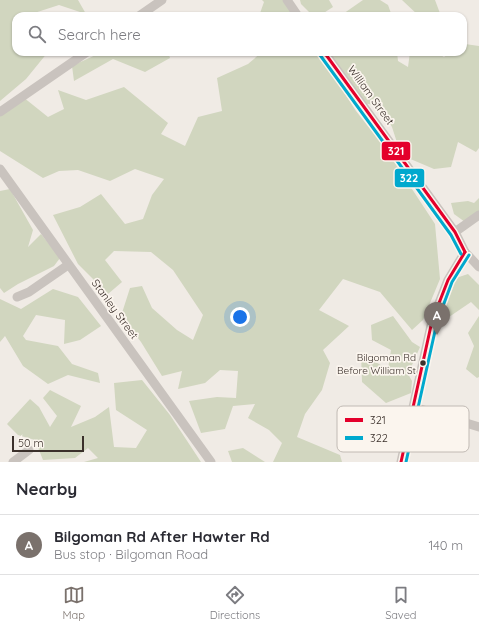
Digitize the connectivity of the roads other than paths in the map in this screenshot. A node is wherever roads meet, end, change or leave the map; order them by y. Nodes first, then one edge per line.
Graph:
1 (162, 0) edge
2 (287, 0) edge
3 (145, 12) edge
4 (295, 12) edge
5 (81, 56) edge
6 (327, 56) edge
7 (0, 112) edge
8 (0, 168) edge
9 (479, 215) edge
10 (455, 232) junction
11 (465, 252) junction
12 (68, 265) junction
13 (479, 267) edge
14 (17, 297) dead end
15 (414, 406) edge
16 (469, 424) edge
17 (479, 427) edge
18 (29, 450) dead end
19 (403, 452) edge
20 (13, 462) edge
21 (210, 462) edge
22 (401, 462) edge

1 - 3 street
2 - 4 street
5 - 7 street
6 - 10 street, William Street
8 - 12 street, Stanley Street
9 - 10 street
10 - 11 street, William Street
11 - 13 street, William Street
11 - 15 street
12 - 14 street
12 - 21 street, Stanley Street
16 - 17 street
18 - 20 street
19 - 22 street

